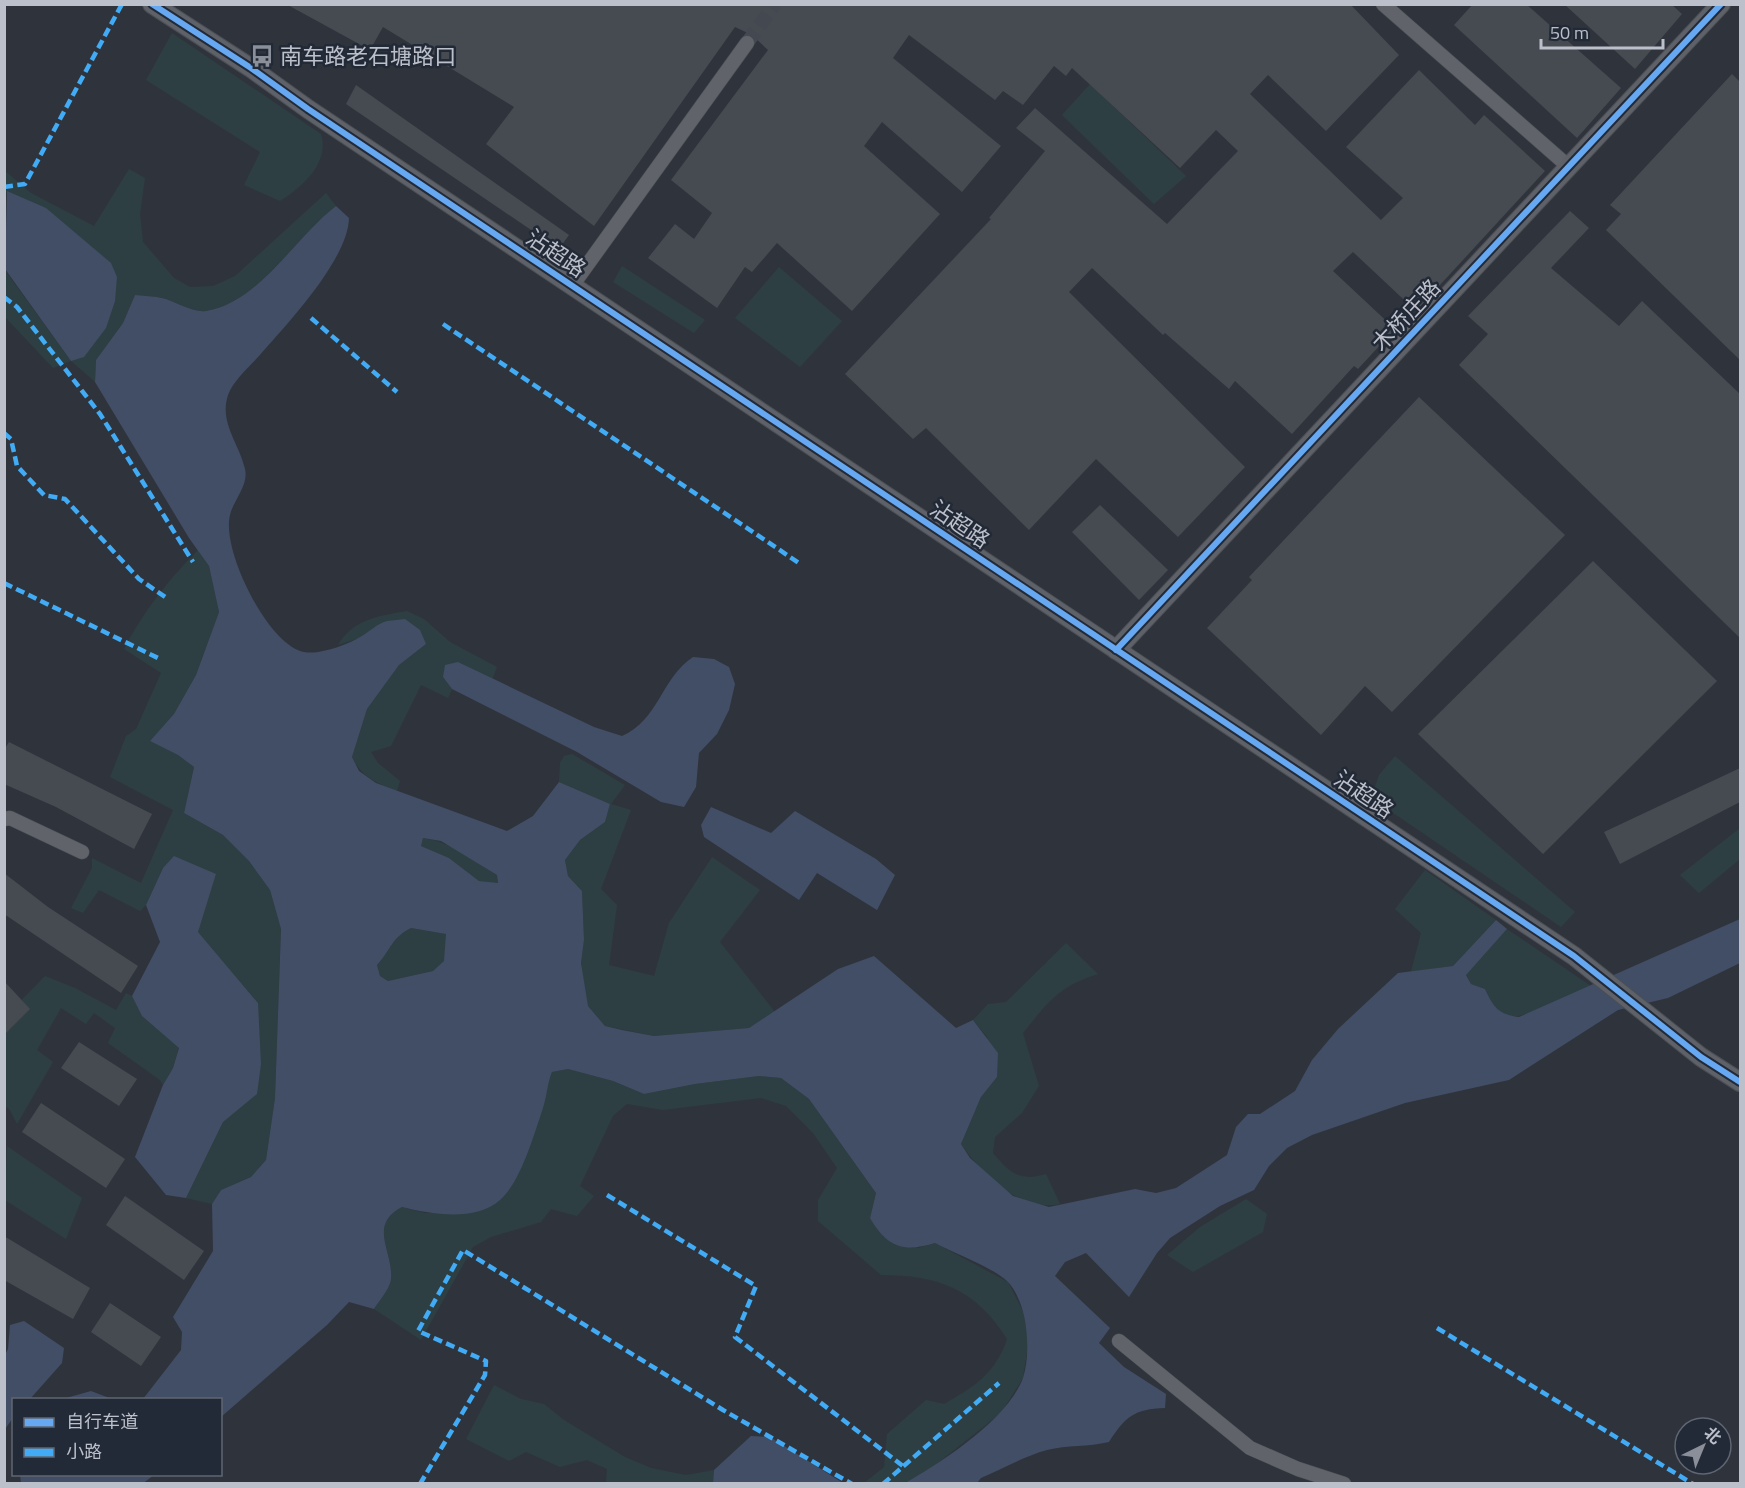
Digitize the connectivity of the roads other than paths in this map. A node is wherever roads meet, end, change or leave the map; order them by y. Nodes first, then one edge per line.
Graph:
1 (152, 4) edge
2 (1383, 4) edge
3 (1721, 4) edge
4 (747, 43) tunnel mouth
5 (1569, 167) junction
6 (572, 286) junction
7 (1116, 650) junction
8 (4, 819) edge
9 (82, 852) dead end
10 (1740, 1082) edge
11 (1119, 1341) dead end
12 (1344, 1484) edge

1 - 6 street, 沾超路
2 - 5 street
3 - 5 street, 木桥庄路
4 - 6 street
5 - 7 street, 木桥庄路
6 - 7 street, 沾超路
7 - 10 street, 沾超路
8 - 9 street
11 - 12 street

